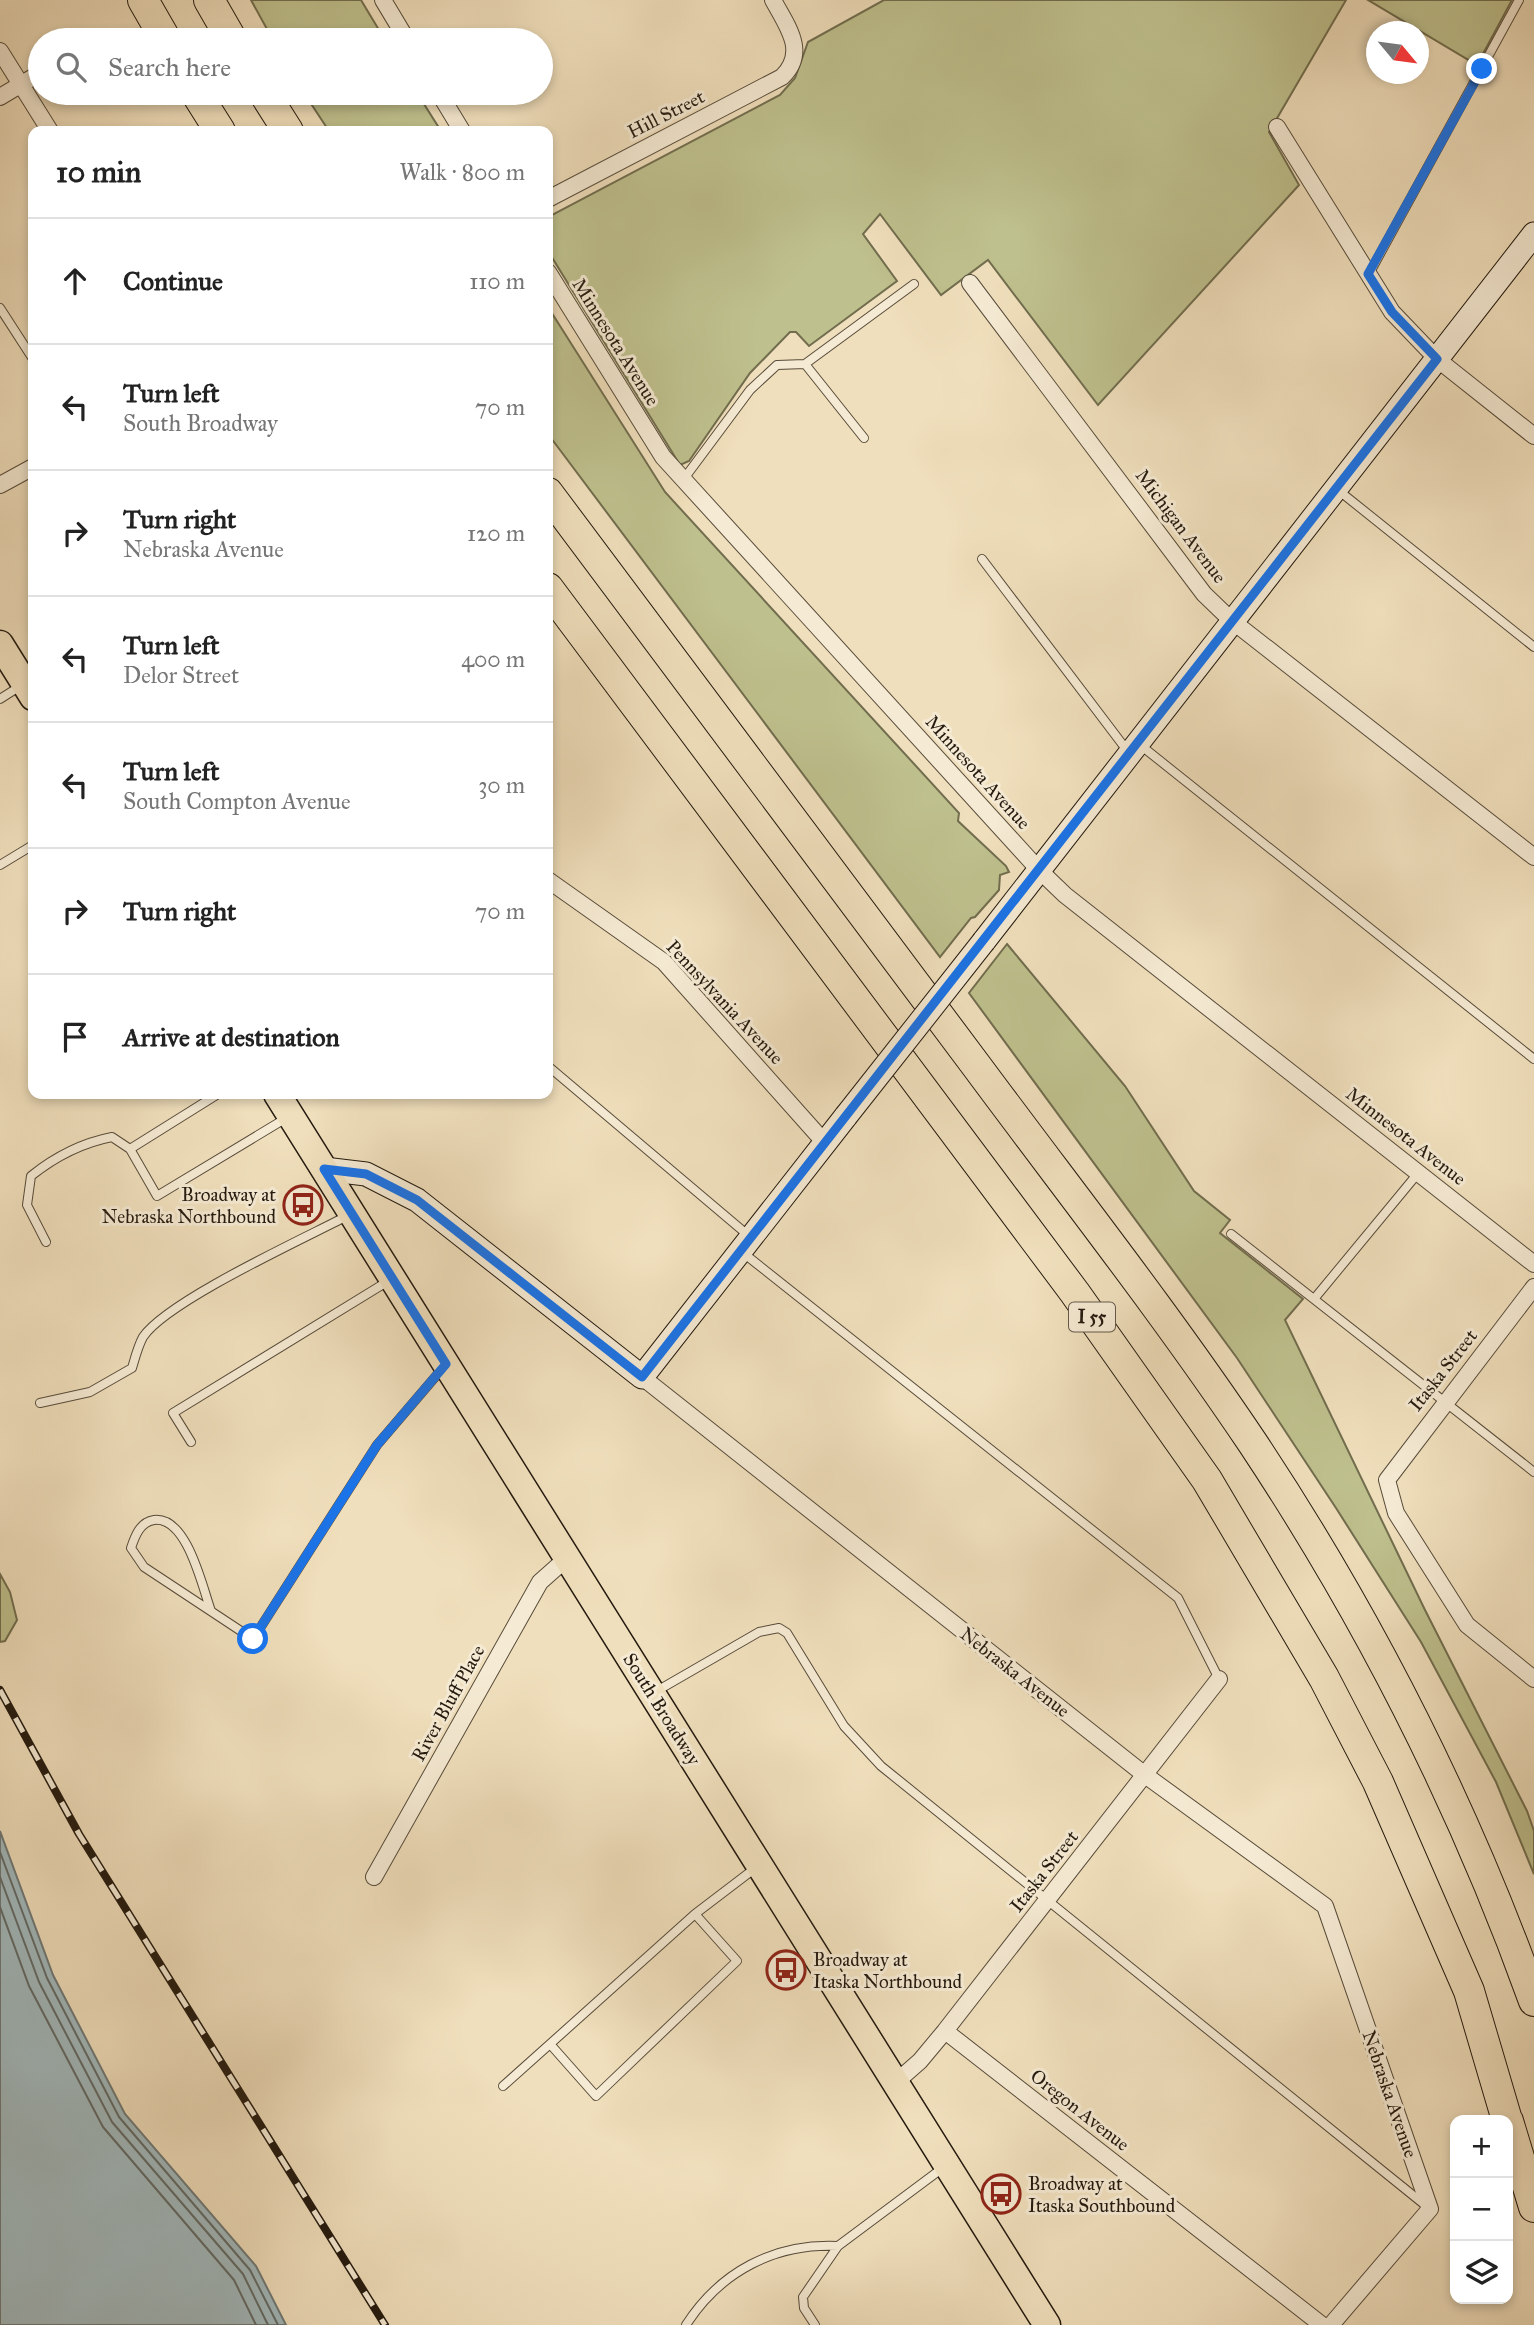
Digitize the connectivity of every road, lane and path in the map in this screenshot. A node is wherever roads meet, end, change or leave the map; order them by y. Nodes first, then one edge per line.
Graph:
1 (143, 0) edge
2 (209, 0) edge
3 (383, 0) edge
4 (774, 0) edge
5 (1519, 0) edge
6 (159, 28) edge
7 (225, 28) edge
8 (400, 28) edge
9 (0, 51) edge
10 (28, 80) edge
11 (21, 84) junction
12 (28, 95) edge
13 (0, 97) edge
14 (34, 105) edge
15 (204, 105) edge
16 (272, 105) edge
17 (446, 105) edge
18 (47, 126) edge
19 (217, 126) edge
20 (285, 126) edge
21 (459, 126) edge
22 (1277, 127) dead end
23 (553, 196) edge
24 (1534, 234) edge
25 (1368, 274) junction
26 (553, 280) edge
27 (970, 283) dead end
28 (914, 284) dead end
29 (0, 307) edge
30 (28, 351) edge
31 (1437, 359) junction
32 (805, 364) junction
33 (1534, 436) edge
34 (864, 438) dead end
35 (28, 470) edge
36 (683, 480) junction
37 (0, 485) edge
38 (1335, 488) junction
39 (553, 500) edge
40 (982, 559) dead end
41 (553, 595) edge
42 (1231, 620) junction
43 (0, 644) edge
44 (1534, 647) edge
45 (28, 688) edge
46 (28, 690) edge
47 (0, 699) edge
48 (1132, 747) junction
49 (28, 848) edge
50 (1534, 857) edge
51 (0, 865) edge
52 (1040, 870) junction
53 (553, 884) edge
54 (1534, 1059) edge
55 (553, 1070) edge
56 (210, 1099) edge
57 (284, 1105) edge
58 (825, 1143) junction
59 (130, 1149) junction
60 (324, 1169) junction
61 (1419, 1172) junction
62 (351, 1213) junction
63 (1231, 1234) dead end
64 (46, 1242) dead end
65 (747, 1245) junction
66 (1534, 1264) edge
67 (393, 1279) junction
68 (1534, 1286) edge
69 (1314, 1299) junction
70 (446, 1364) junction
71 (642, 1377) junction
72 (1445, 1401) junction
73 (40, 1403) dead end
74 (191, 1442) dead end
75 (1534, 1472) edge
76 (567, 1558) junction
77 (211, 1611) junction
78 (1219, 1679) joint
79 (1534, 1679) edge
80 (653, 1693) junction
81 (1145, 1775) junction
82 (760, 1865) junction
83 (374, 1877) dead end
84 (1047, 1901) junction
85 (695, 1914) junction
86 (1534, 2001) edge
87 (945, 2031) junction
88 (550, 2043) junction
89 (895, 2083) junction
90 (503, 2085) dead end
91 (1506, 2115) edge
92 (1513, 2138) edge
93 (946, 2165) junction
94 (1534, 2207) edge
95 (1430, 2209) junction
96 (838, 2246) junction
97 (686, 2325) edge
98 (815, 2325) edge
99 (1047, 2325) edge
100 (1322, 2325) edge
101 (1331, 2325) edge

1 - 6 highway
2 - 7 highway
3 - 8 street
4 - 23 street, Hill Street
5 - 25 lane
9 - 11 street
10 - 11 street
11 - 12 street
11 - 13 street
14 - 18 street
15 - 19 highway
16 - 20 highway
17 - 21 street
22 - 25 street
24 - 31 street
25 - 31 street
26 - 36 street, Minnesota Avenue
27 - 42 street, Michigan Avenue
28 - 32 lane
29 - 30 lane
31 - 33 street
31 - 38 street
32 - 34 lane
32 - 36 lane
35 - 37 street
36 - 52 street, Minnesota Avenue
38 - 42 street
38 - 44 lane
39 - 86 highway
40 - 48 lane
41 - 91 highway, I 55
42 - 48 street
42 - 50 street, Michigan Avenue
43 - 45 main road
46 - 47 lane
48 - 52 street
48 - 54 lane
49 - 51 lane
52 - 58 street, bridge
52 - 61 street, Minnesota Avenue
53 - 58 street, Pennsylvania Avenue
55 - 65 lane
56 - 59 lane
57 - 59 lane
57 - 60 main road, South Broadway
58 - 65 street
59 - 64 lane
60 - 62 main road, South Broadway
60 - 71 street, Nebraska Avenue
61 - 66 street, Minnesota Avenue
61 - 69 lane
62 - 67 main road, South Broadway
62 - 73 lane
63 - 69 lane
65 - 71 street
65 - 78 lane
67 - 70 main road, South Broadway
67 - 74 lane
68 - 72 street, Itaska Street
69 - 72 lane
70 - 76 main road, South Broadway
70 - 77 lane
71 - 81 street, Nebraska Avenue
72 - 75 lane
72 - 79 street, Itaska Street
76 - 80 main road, South Broadway
76 - 83 street, River Bluff Place
77 - 77 lane
78 - 81 street, Itaska Street
80 - 82 main road, South Broadway
80 - 84 lane
81 - 84 street, Itaska Street
81 - 95 street, Nebraska Avenue
82 - 85 lane
82 - 89 main road, South Broadway
84 - 87 street, Itaska Street
84 - 95 lane
85 - 88 lane
85 - 88 lane
87 - 89 street, Itaska Street
87 - 100 street, Oregon Avenue
88 - 90 lane
89 - 93 main road, South Broadway
92 - 94 highway, I 55
93 - 96 lane
93 - 99 main road, South Broadway
95 - 101 street
96 - 97 lane
96 - 98 lane

